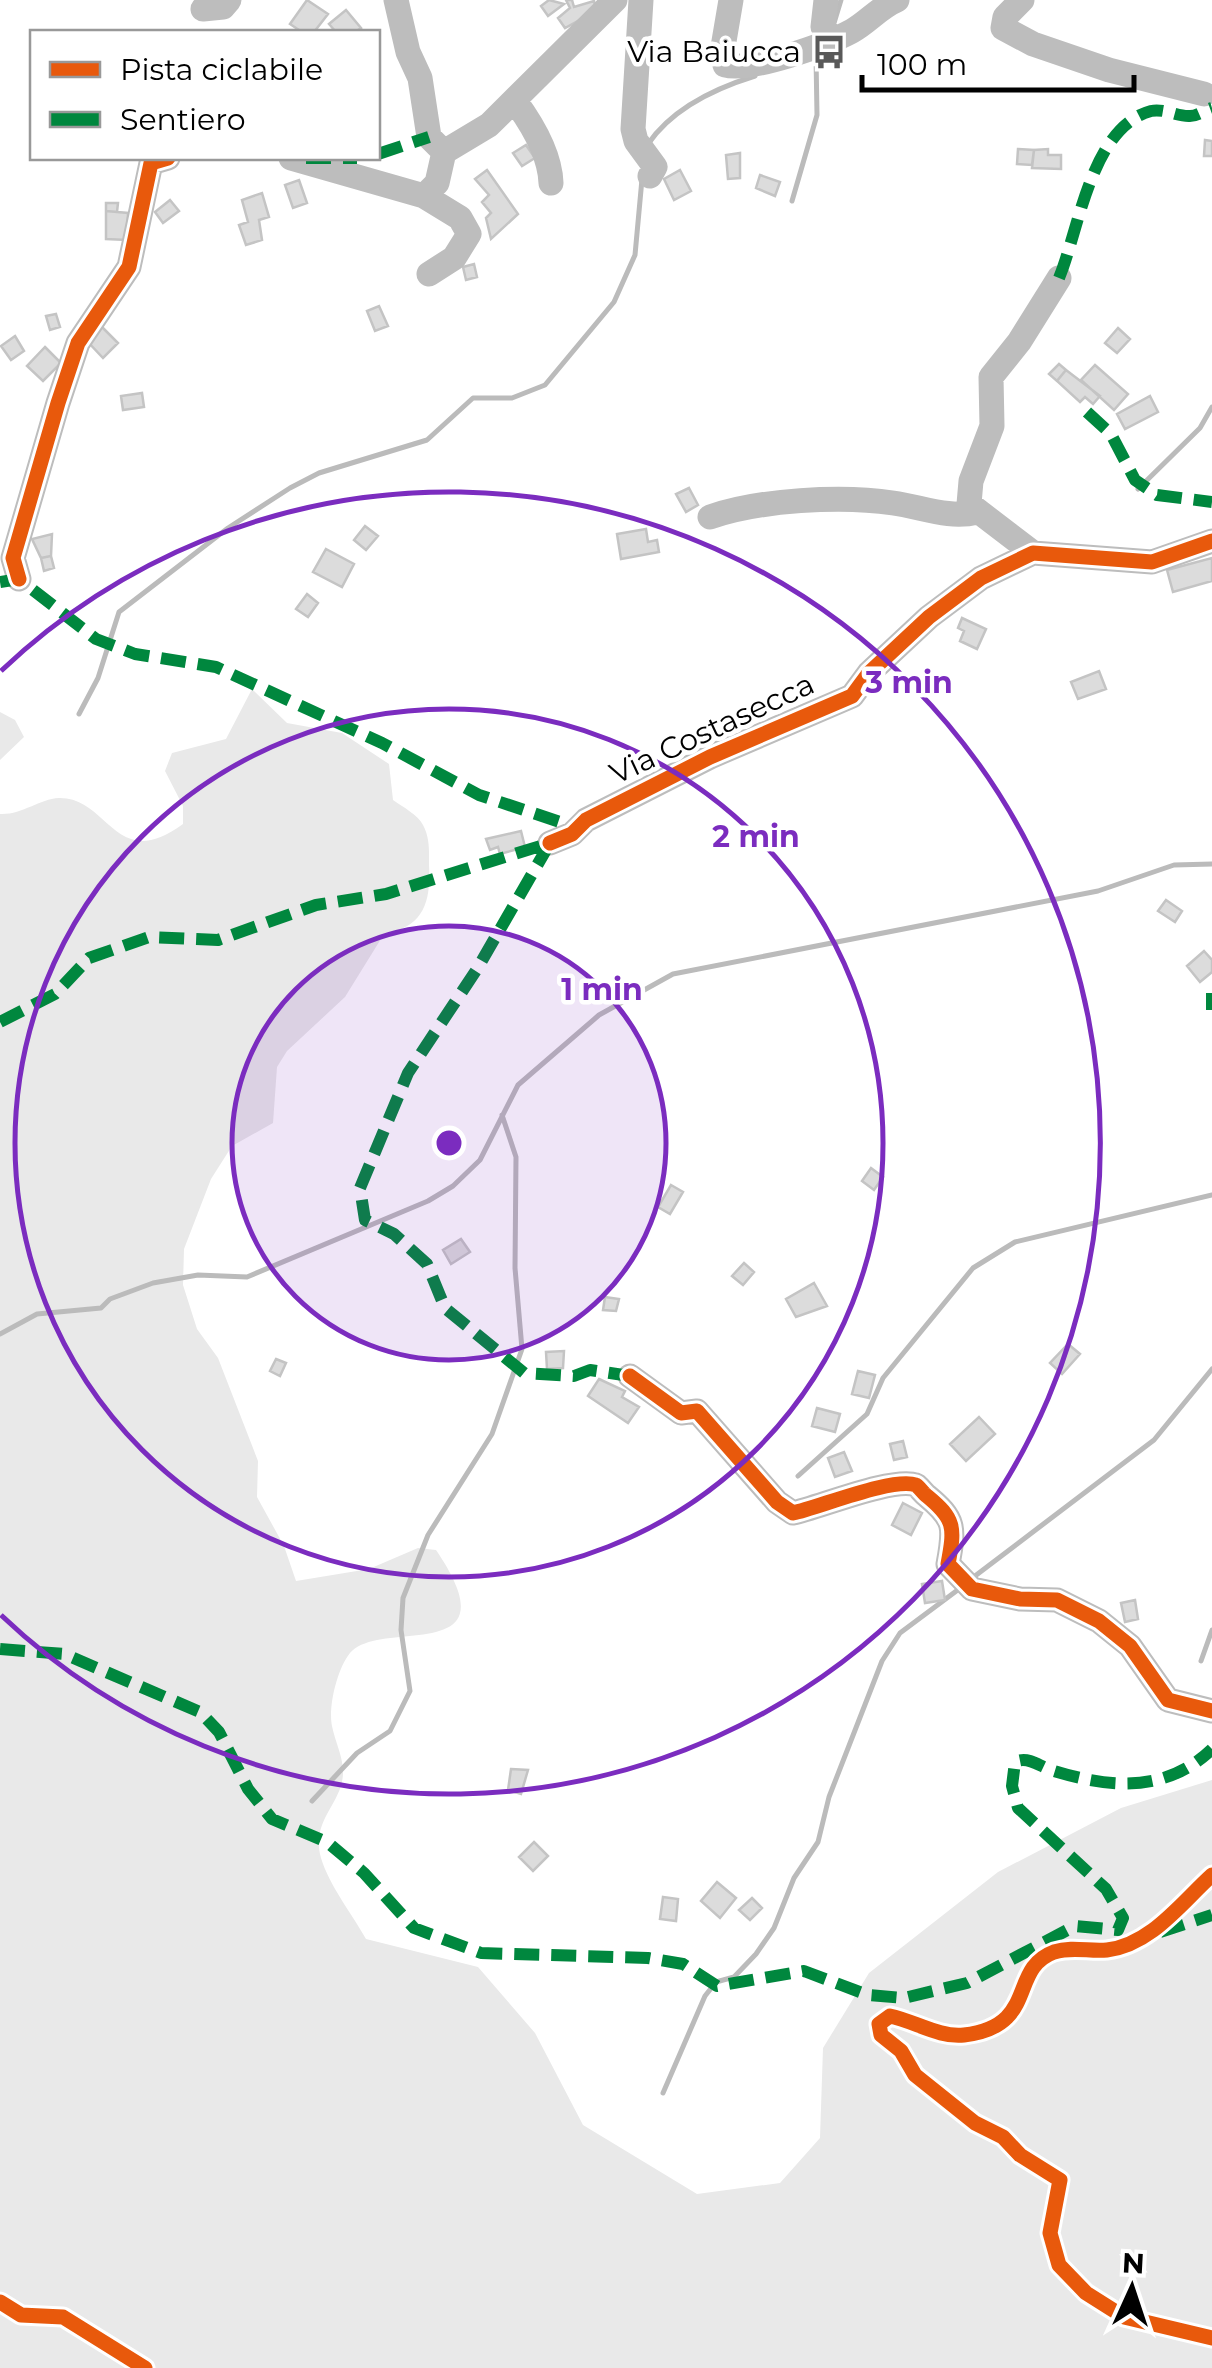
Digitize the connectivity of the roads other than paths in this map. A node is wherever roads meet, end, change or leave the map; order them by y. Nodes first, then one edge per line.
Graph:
1 (229, 0) edge
2 (396, 0) edge
3 (615, 0) edge
4 (640, 0) edge
5 (732, 0) edge
6 (826, 0) edge
7 (897, 0) edge
8 (1022, 0) edge
9 (204, 9) dead end
10 (832, 37) junction
11 (1109, 70) junction
12 (1060, 72) dead end
13 (1204, 94) dead end
14 (515, 101) junction
15 (436, 144) junction
16 (162, 160) edge
17 (298, 160) edge
18 (650, 176) dead end
19 (551, 182) dead end
20 (424, 196) junction
21 (429, 274) dead end
22 (1059, 278) dead end
23 (977, 512) junction
24 (710, 518) dead end
25 (1212, 541) edge
26 (1033, 553) junction
27 (19, 579) dead end
28 (550, 844) dead end
29 (630, 1376) dead end
30 (1212, 1711) edge

1 - 9 street
2 - 15 street
3 - 14 street
4 - 18 street
5 - 10 street
6 - 10 street
7 - 10 street
8 - 11 street
11 - 12 street
11 - 13 street
14 - 15 street
14 - 19 street
15 - 20 street
16 - 27 street
17 - 20 street
20 - 21 street
22 - 23 street
23 - 24 street
23 - 26 street
25 - 26 street
26 - 28 street, Via Costasecca
29 - 30 street

